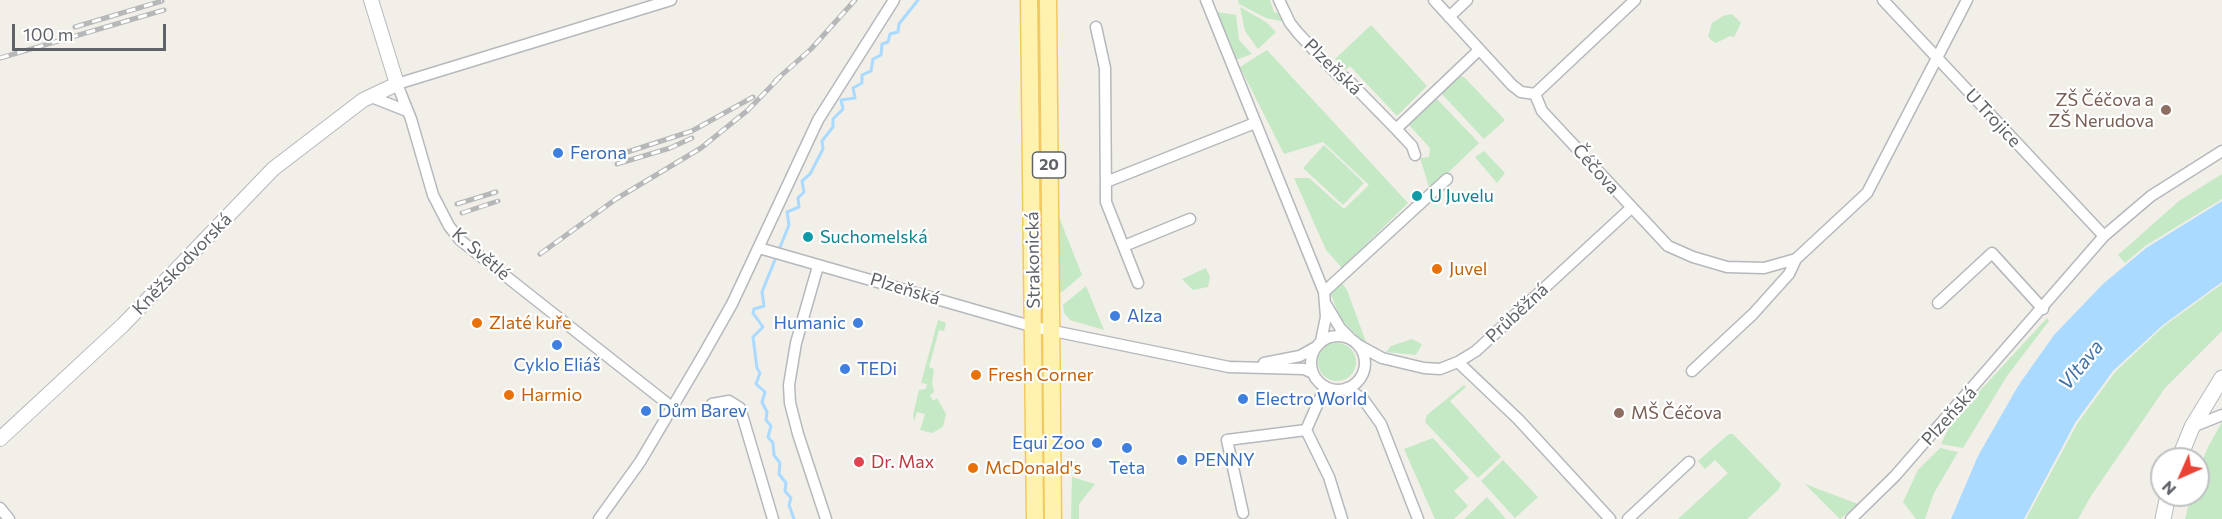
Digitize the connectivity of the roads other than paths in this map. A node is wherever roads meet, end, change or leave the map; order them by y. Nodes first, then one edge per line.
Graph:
1 (371, 0) edge
2 (671, 0) edge
3 (1029, 0) edge
4 (1048, 0) edge
5 (1206, 0) edge
6 (1279, 0) edge
7 (1434, 0) edge
8 (1467, 0) edge
9 (1635, 0) edge
10 (1883, 0) edge
11 (1967, 0) edge
12 (894, 2) edge
13 (1449, 17) junction
14 (1096, 27) dead end
15 (1479, 50) junction
16 (1937, 58) junction
17 (397, 84) junction
18 (1535, 94) junction
19 (369, 96) junction
20 (407, 111) junction
21 (1255, 123) junction
22 (1396, 129) junction
23 (2222, 151) edge
24 (1414, 155) dead end
25 (1447, 179) dead end
26 (1106, 182) junction
27 (1631, 208) junction
28 (1190, 219) dead end
29 (2104, 236) junction
30 (1124, 246) junction
31 (764, 249) junction
32 (1796, 259) junction
33 (818, 266) junction
34 (1138, 283) dead end
35 (1324, 292) junction
36 (1938, 303) dead end
37 (1327, 306) junction
38 (2043, 309) junction
39 (1034, 327) junction
40 (1052, 330) junction
41 (1349, 338) junction
42 (1318, 344) junction
43 (1360, 346) junction
44 (1382, 358) junction
45 (1458, 362) junction
46 (1250, 367) junction
47 (1692, 371) dead end
48 (1364, 372) junction
49 (1313, 373) junction
50 (2222, 378) edge
51 (1325, 387) junction
52 (1347, 388) junction
53 (1364, 399) junction
54 (712, 404) dead end
55 (673, 408) junction
56 (2222, 414) edge
57 (2192, 427) junction
58 (1306, 430) junction
59 (0, 439) edge
60 (2184, 447) edge
61 (1689, 462) dead end
62 (0, 508) edge
63 (1242, 513) dead end
64 (9, 519) edge
65 (599, 519) edge
66 (773, 519) edge
67 (826, 519) edge
68 (1035, 519) edge
69 (1053, 519) edge
70 (1342, 519) edge
71 (1418, 519) edge
72 (1610, 519) edge
73 (1628, 519) edge
74 (1851, 519) edge

1 - 17 street, K. Světlé
2 - 17 street, Kněžskodvorská
3 - 39 main road, Strakonická / 20
4 - 40 main road, Strakonická / 20
5 - 21 street
6 - 22 street, Plzeňská
7 - 13 street
8 - 13 street
9 - 18 street
10 - 16 street, U Trojice
11 - 16 street, Čéčova
12 - 31 street
13 - 15 street
14 - 26 street
15 - 18 street
15 - 22 street
16 - 29 street, U Trojice
16 - 32 street, Čéčova
17 - 19 street, Kněžskodvorská
17 - 20 street, K. Světlé
18 - 27 street, Čéčova
19 - 20 street
19 - 59 street, Kněžskodvorská
20 - 55 street, K. Světlé
21 - 26 street
21 - 35 street
22 - 24 street, Plzeňská
23 - 29 street, Plzeňská
25 - 35 street
26 - 30 street
27 - 32 street, Čéčova
27 - 45 street, Průběžná
28 - 30 street
29 - 38 street, Plzeňská
30 - 34 street
31 - 33 street, Plzeňská
31 - 55 street
32 - 47 street, Čéčova
33 - 39 street, Plzeňská
33 - 67 street
35 - 37 street
36 - 38 street
37 - 41 street
37 - 42 street
38 - 74 street, Plzeňská
39 - 40 street, Plzeňská
39 - 68 main road, Strakonická / 20
40 - 46 street
40 - 69 main road, Strakonická / 20
41 - 42 street
41 - 43 street
42 - 46 street
42 - 49 street
43 - 44 street, Průběžná
43 - 48 street
44 - 45 street, Průběžná
44 - 48 street
45 - 72 street
46 - 49 street
48 - 52 street
48 - 53 street
49 - 51 street
50 - 57 main road
51 - 52 street
51 - 58 street
52 - 53 street
53 - 71 street
54 - 66 street
55 - 65 street
56 - 57 street
57 - 60 main road
58 - 63 street
58 - 70 street
61 - 73 street
62 - 64 street

